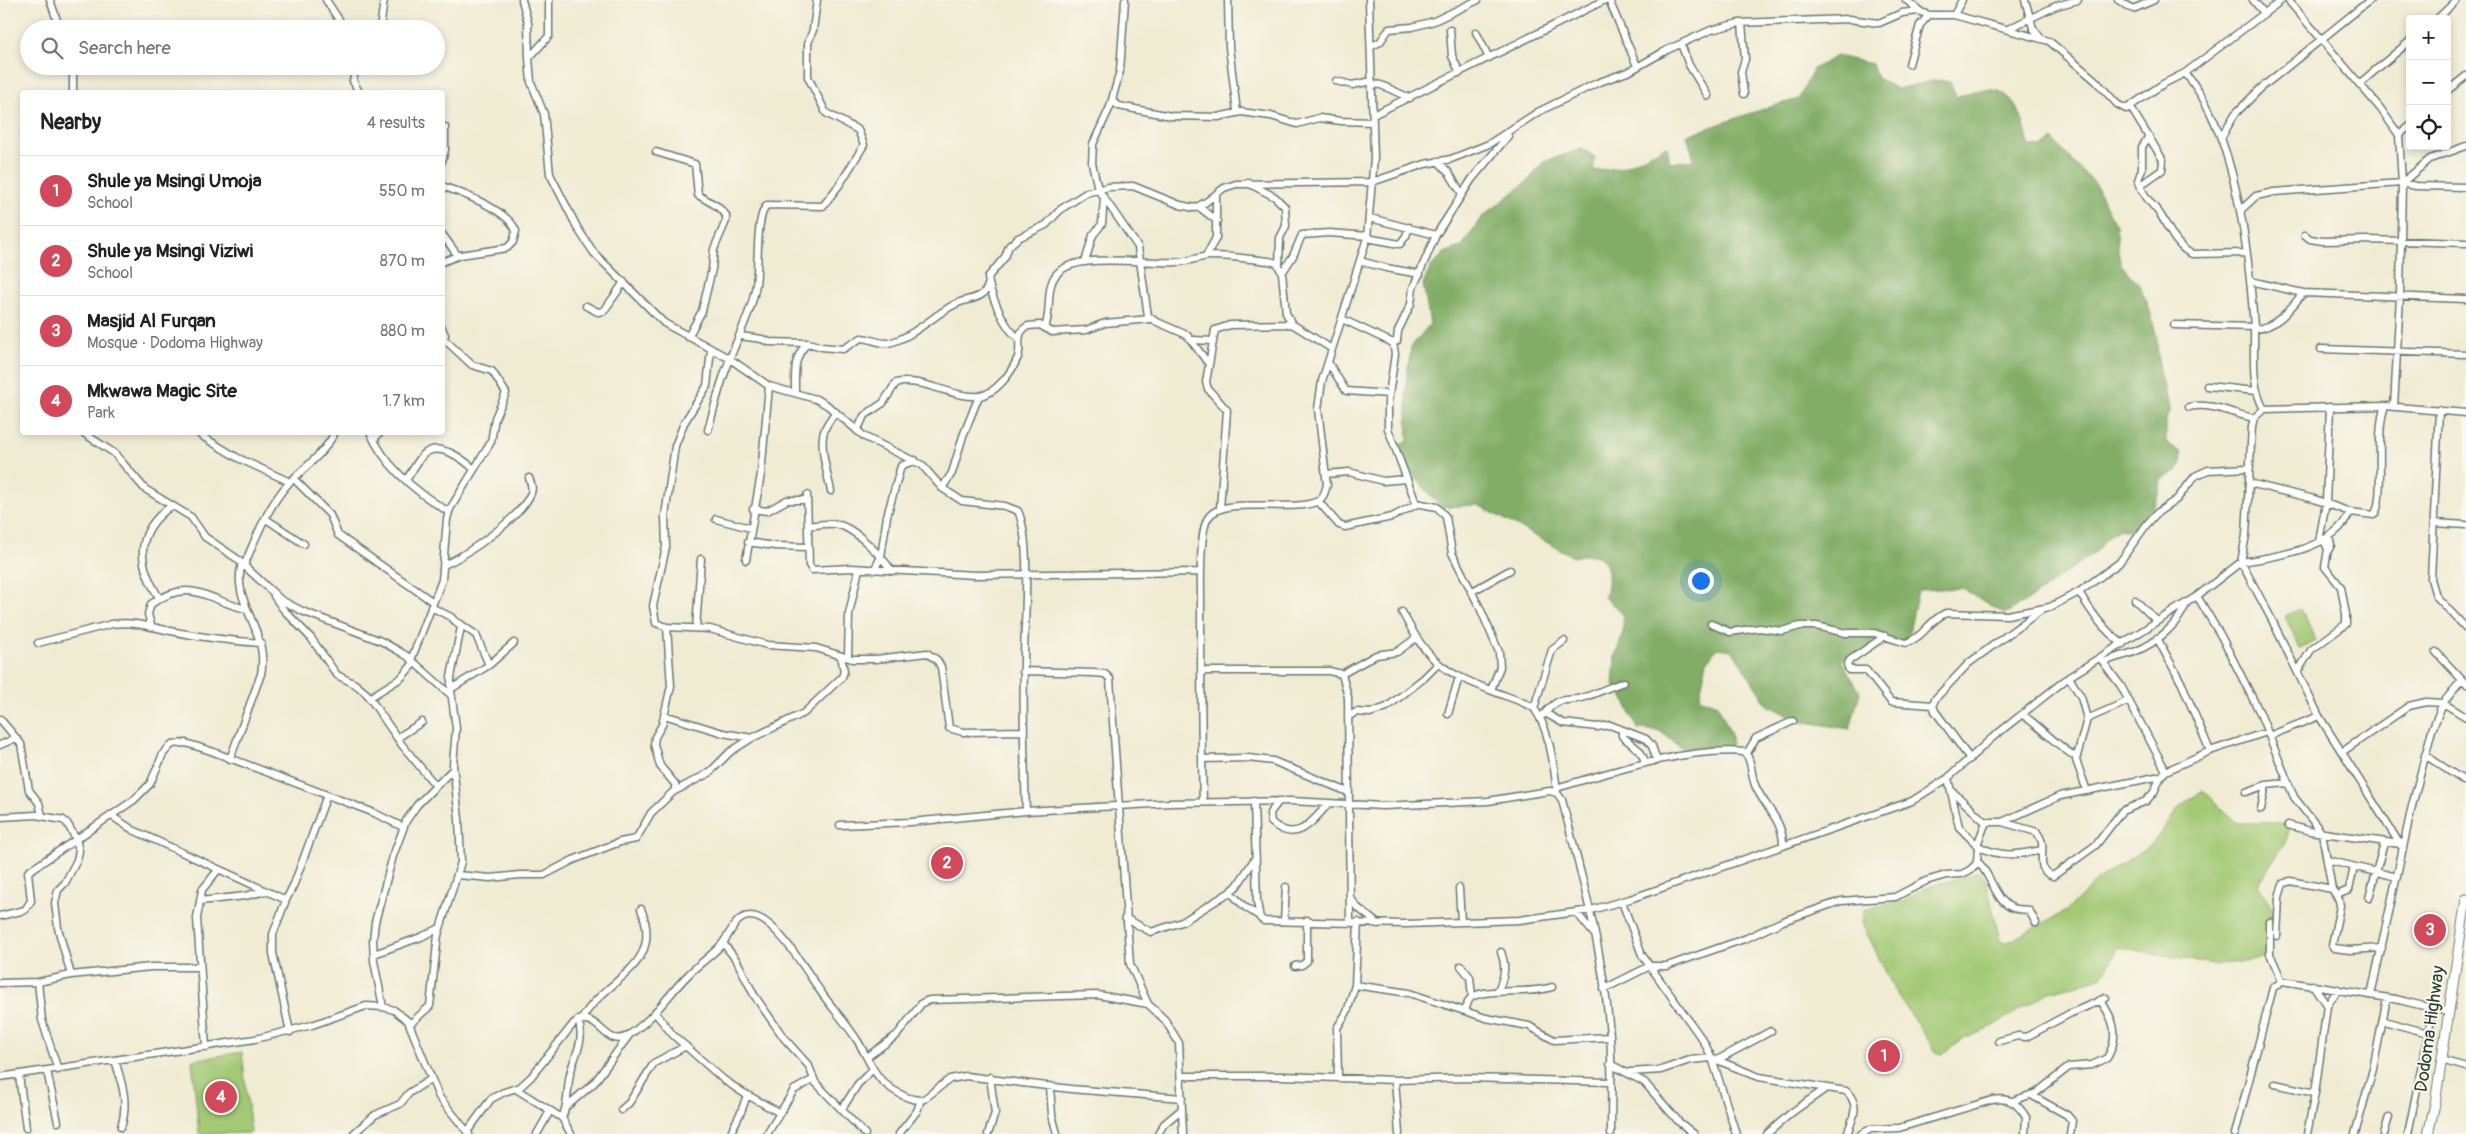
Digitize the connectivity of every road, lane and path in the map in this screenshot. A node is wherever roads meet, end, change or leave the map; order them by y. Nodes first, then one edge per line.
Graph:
1 (50, 0) edge
2 (326, 0) edge
3 (384, 0) edge
4 (522, 0) edge
5 (549, 0) edge
6 (817, 0) edge
7 (1125, 0) edge
8 (1228, 0) edge
9 (1369, 0) edge
10 (1478, 0) edge
11 (1605, 0) edge
12 (1609, 0) edge
13 (1906, 0) edge
14 (1962, 0) edge
15 (2025, 0) edge
16 (2078, 0) edge
17 (2118, 0) edge
18 (2154, 0) edge
19 (2254, 0) edge
20 (2282, 0) edge
21 (2288, 0) edge
22 (2370, 0) edge
23 (2457, 0) edge
24 (1920, 11) junction
25 (1929, 14) junction
26 (2265, 14) junction
27 (1954, 15) junction
28 (2441, 15) edge
29 (57, 20) edge
30 (339, 20) edge
31 (381, 20) edge
32 (2030, 20) junction
33 (1742, 23) junction
34 (1450, 30) dead end
35 (2006, 30) junction
36 (1476, 32) dead end
37 (2041, 38) junction
38 (2322, 38) junction
39 (1681, 44) junction
40 (2406, 44) edge
41 (1372, 46) junction
42 (529, 58) junction
43 (1488, 58) junction
44 (1909, 64) dead end
45 (1637, 66) junction
46 (1460, 73) junction
47 (2185, 73) junction
48 (73, 75) edge
49 (354, 76) edge
50 (2466, 76) edge
51 (1336, 81) dead end
52 (1372, 82) junction
53 (2359, 84) junction
54 (2451, 88) edge
55 (73, 90) edge
56 (357, 90) edge
57 (1744, 94) dead end
58 (1708, 96) dead end
59 (1410, 98) junction
60 (1112, 101) junction
61 (2130, 108) junction
62 (1237, 112) junction
63 (1373, 118) junction
64 (445, 127) edge
65 (2406, 129) edge
66 (1512, 131) junction
67 (2399, 135) junction
68 (2149, 136) junction
69 (2222, 138) junction
70 (2466, 146) edge
71 (445, 147) edge
72 (656, 152) dead end
73 (1438, 162) junction
74 (1372, 182) junction
75 (1248, 183) junction
76 (2402, 183) junction
77 (2141, 187) junction
78 (2466, 187) edge
79 (445, 189) edge
80 (1098, 189) junction
81 (1216, 194) junction
82 (1462, 194) junction
83 (1104, 198) junction
84 (1199, 207) junction
85 (2241, 210) junction
86 (1370, 218) junction
87 (1217, 221) junction
88 (1409, 227) junction
89 (1436, 235) junction
90 (2305, 235) dead end
91 (1368, 237) junction
92 (445, 238) edge
93 (2401, 241) junction
94 (2466, 243) edge
95 (2246, 253) junction
96 (458, 256) junction
97 (1206, 256) junction
98 (445, 261) edge
99 (1360, 261) junction
100 (1085, 262) junction
101 (1140, 262) junction
102 (1279, 266) junction
103 (1282, 273) junction
104 (1420, 274) junction
105 (2250, 281) junction
106 (624, 282) junction
107 (988, 285) junction
108 (2303, 293) junction
109 (2400, 296) junction
110 (2466, 299) edge
111 (586, 306) dead end
112 (1150, 319) junction
113 (1342, 319) junction
114 (1292, 324) junction
115 (2174, 325) dead end
116 (1045, 327) junction
117 (2254, 328) junction
118 (740, 336) junction
119 (688, 337) junction
120 (1019, 338) junction
121 (1193, 340) junction
122 (1212, 340) junction
123 (445, 342) edge
124 (808, 343) junction
125 (1393, 344) junction
126 (711, 349) junction
127 (2321, 349) dead end
128 (1332, 350) junction
129 (2396, 352) junction
130 (2466, 354) edge
131 (730, 359) junction
132 (1328, 362) junction
133 (1208, 363) junction
134 (769, 386) junction
135 (2207, 386) dead end
136 (2256, 391) junction
137 (795, 392) junction
138 (1389, 394) junction
139 (979, 396) junction
140 (2385, 406) junction
141 (2189, 407) dead end
142 (2394, 407) junction
143 (2330, 408) junction
144 (2264, 409) junction
145 (2439, 410) junction
146 (836, 412) junction
147 (2466, 413) edge
148 (2254, 418) junction
149 (708, 430) dead end
150 (857, 431) junction
151 (87, 435) edge
152 (200, 435) dead end
153 (333, 435) edge
154 (372, 435) edge
155 (378, 435) edge
156 (374, 440) junction
157 (915, 460) junction
158 (2250, 468) junction
159 (474, 469) junction
160 (1326, 474) junction
161 (529, 478) dead end
162 (1406, 479) junction
163 (406, 480) junction
164 (292, 481) junction
165 (2249, 483) junction
166 (942, 488) junction
167 (832, 491) dead end
168 (1318, 501) junction
169 (2326, 503) junction
170 (1417, 504) junction
171 (170, 506) junction
172 (753, 509) junction
173 (1220, 509) junction
174 (449, 512) junction
175 (2350, 512) junction
176 (266, 519) junction
177 (716, 519) dead end
178 (2435, 523) junction
179 (2466, 525) edge
180 (808, 526) junction
181 (750, 528) junction
182 (2324, 538) junction
183 (748, 542) junction
184 (304, 544) dead end
185 (808, 547) junction
186 (881, 557) junction
187 (701, 559) dead end
188 (746, 560) dead end
189 (2241, 562) junction
190 (243, 565) junction
191 (444, 565) junction
192 (859, 569) junction
193 (874, 570) junction
194 (1510, 570) dead end
195 (892, 571) junction
196 (1201, 572) junction
197 (1026, 573) junction
198 (1471, 592) junction
199 (2079, 592) junction
200 (273, 593) junction
201 (2197, 596) junction
202 (160, 599) junction
203 (2136, 600) dead end
204 (2187, 602) junction
205 (432, 604) junction
206 (247, 609) junction
207 (2043, 609) junction
208 (1402, 612) dead end
209 (2157, 621) junction
210 (458, 622) junction
211 (1711, 624) dead end
212 (151, 625) junction
213 (667, 627) junction
214 (696, 628) junction
215 (2466, 628) edge
216 (1885, 636) junction
217 (1416, 638) junction
218 (2157, 638) junction
219 (1564, 641) dead end
220 (514, 642) dead end
221 (38, 643) dead end
222 (261, 643) junction
223 (2123, 644) junction
224 (2436, 652) dead end
225 (844, 657) junction
226 (2102, 660) junction
227 (413, 661) junction
228 (1438, 664) junction
229 (489, 665) junction
230 (1024, 671) junction
231 (1201, 671) junction
232 (2298, 671) junction
233 (1342, 674) junction
234 (1459, 677) junction
235 (2069, 677) junction
236 (1624, 682) dead end
237 (2464, 682) edge
238 (452, 688) junction
239 (1491, 690) junction
240 (452, 696) junction
241 (369, 698) junction
242 (2128, 701) junction
243 (2443, 703) junction
244 (1933, 705) junction
245 (1534, 708) junction
246 (1448, 714) dead end
247 (664, 715) junction
248 (2022, 715) junction
249 (1543, 716) junction
250 (2319, 716) junction
251 (1348, 717) junction
252 (2466, 717) edge
253 (0, 719) edge
254 (2087, 719) junction
255 (1793, 721) dead end
256 (422, 722) dead end
257 (1622, 730) junction
258 (1023, 731) junction
259 (2268, 734) junction
260 (16, 738) junction
261 (397, 738) junction
262 (752, 738) junction
263 (0, 745) edge
264 (2210, 751) junction
265 (2342, 752) junction
266 (1746, 753) junction
267 (2426, 755) junction
268 (2076, 757) junction
269 (230, 759) junction
270 (1202, 759) junction
271 (1970, 759) junction
272 (1657, 761) junction
273 (1646, 763) junction
274 (454, 769) junction
275 (2163, 773) junction
276 (1948, 778) junction
277 (2466, 782) edge
278 (2287, 783) junction
279 (2266, 785) junction
280 (436, 786) junction
281 (675, 791) junction
282 (1557, 791) junction
283 (1952, 791) junction
284 (2087, 791) junction
285 (1348, 792) junction
286 (2246, 792) dead end
287 (327, 795) junction
288 (1254, 801) junction
289 (1278, 801) junction
290 (1203, 802) junction
291 (1328, 804) junction
292 (1349, 805) junction
293 (1119, 806) junction
294 (2261, 809) dead end
295 (1026, 811) junction
296 (110, 815) junction
297 (42, 816) junction
298 (0, 817) edge
299 (1986, 822) junction
300 (2002, 822) junction
301 (840, 825) dead end
302 (2288, 825) dead end
303 (403, 827) junction
304 (2322, 833) junction
305 (76, 839) junction
306 (2384, 843) junction
307 (1783, 846) junction
308 (1978, 846) junction
309 (2402, 846) junction
310 (2042, 850) junction
311 (1256, 857) junction
312 (2327, 860) junction
313 (1978, 861) junction
314 (2354, 867) junction
315 (218, 870) junction
316 (2376, 872) junction
317 (458, 875) junction
318 (2397, 877) junction
319 (1286, 887) dead end
320 (1459, 888) dead end
321 (2332, 889) junction
322 (266, 891) junction
323 (1230, 892) junction
324 (2337, 895) junction
325 (1350, 897) junction
326 (2369, 898) dead end
327 (2466, 899) edge
328 (286, 900) junction
329 (200, 901) junction
330 (1622, 902) junction
331 (641, 910) dead end
332 (1591, 910) junction
333 (1576, 912) junction
334 (0, 916) edge
335 (1259, 916) junction
336 (1125, 918) junction
337 (1307, 920) junction
338 (1284, 921) junction
339 (1350, 922) junction
340 (1358, 922) junction
341 (1461, 922) junction
342 (2270, 922) dead end
343 (2036, 923) dead end
344 (1378, 924) junction
345 (440, 928) junction
346 (1596, 936) junction
347 (2277, 936) dead end
348 (723, 943) junction
349 (2382, 948) junction
350 (1501, 952) dead end
351 (374, 954) junction
352 (1295, 966) dead end
353 (1461, 966) dead end
354 (1650, 966) junction
355 (200, 967) junction
356 (70, 975) junction
357 (2282, 981) junction
358 (38, 982) junction
359 (0, 983) edge
360 (2312, 985) junction
361 (1355, 986) junction
362 (1552, 987) dead end
363 (1604, 989) junction
364 (2338, 989) junction
365 (1497, 992) junction
366 (2371, 995) junction
367 (1472, 997) junction
368 (2387, 998) junction
369 (1148, 1004) junction
370 (2327, 1006) junction
371 (383, 1007) junction
372 (2430, 1007) junction
373 (1465, 1011) junction
374 (2448, 1012) junction
375 (656, 1014) junction
376 (580, 1019) junction
377 (2384, 1021) junction
378 (410, 1024) junction
379 (1771, 1031) dead end
380 (290, 1032) junction
381 (631, 1033) junction
382 (2428, 1033) junction
383 (1610, 1037) junction
384 (1999, 1041) dead end
385 (686, 1046) junction
386 (206, 1047) junction
387 (867, 1057) junction
388 (1716, 1059) junction
389 (115, 1060) junction
390 (2441, 1060) junction
391 (1610, 1064) junction
392 (2466, 1067) edge
393 (874, 1069) junction
394 (58, 1070) junction
395 (47, 1071) junction
396 (1630, 1072) junction
397 (19, 1075) junction
398 (1182, 1076) junction
399 (1338, 1077) junction
400 (0, 1078) edge
401 (990, 1078) junction
402 (431, 1079) junction
403 (814, 1079) junction
404 (1396, 1080) junction
405 (1610, 1082) junction
406 (2275, 1084) dead end
407 (1050, 1086) junction
408 (516, 1089) junction
409 (1825, 1089) junction
410 (2315, 1093) junction
411 (746, 1095) junction
412 (2031, 1095) junction
413 (1182, 1098) junction
414 (921, 1100) junction
415 (2012, 1101) junction
416 (567, 1106) junction
417 (842, 1109) junction
418 (1182, 1109) junction
419 (622, 1110) dead end
420 (550, 1111) junction
421 (780, 1113) junction
422 (2389, 1117) dead end
423 (562, 1118) junction
424 (58, 1122) dead end
425 (121, 1126) dead end
426 (26, 1128) dead end
427 (468, 1133) edge
428 (353, 1134) edge
429 (537, 1134) edge
430 (571, 1134) edge
431 (730, 1134) edge
432 (767, 1134) edge
433 (865, 1134) edge
434 (899, 1134) edge
435 (988, 1134) edge
436 (1057, 1134) edge
437 (1158, 1134) edge
438 (1183, 1134) edge
439 (1399, 1134) edge
440 (1611, 1134) edge
441 (1694, 1134) edge
442 (1736, 1134) edge
443 (1767, 1134) edge
444 (1847, 1134) edge
445 (1861, 1134) edge
446 (2025, 1134) edge
447 (2070, 1134) edge
448 (2235, 1134) edge
449 (2307, 1134) edge
450 (2355, 1134) edge
451 (2384, 1134) edge
452 (2408, 1134) edge
453 (2428, 1134) edge

1 - 29 street
2 - 30 street
3 - 31 street
4 - 42 street
5 - 42 street
6 - 118 street
7 - 60 street
8 - 62 street
9 - 41 street
10 - 41 street
11 - 43 street
12 - 45 street
13 - 24 street
14 - 27 street
15 - 32 street
16 - 32 street
17 - 18 street
19 - 26 street
20 - 26 street
21 - 38 street
22 - 38 street
23 - 28 street
24 - 25 street
24 - 33 street
25 - 27 street
25 - 44 street
26 - 47 street
27 - 35 street
32 - 35 street
32 - 37 street
33 - 39 street
33 - 57 street
34 - 46 street
35 - 37 street
36 - 43 street
37 - 61 street
38 - 53 street
38 - 69 street
39 - 45 street
39 - 58 street
40 - 53 street
41 - 52 street
42 - 106 street
43 - 46 street
45 - 66 street
46 - 59 street
47 - 61 street
47 - 69 street
48 - 55 street
49 - 56 street
50 - 54 street
51 - 52 street
52 - 59 street
52 - 63 street
53 - 67 street
59 - 63 street
60 - 62 street
60 - 80 street
61 - 68 street
62 - 63 street
63 - 74 street
64 - 71 street
65 - 67 street
66 - 73 street
66 - 82 street
67 - 76 street
68 - 77 street
68 - 77 street
69 - 85 street
70 - 76 street
72 - 119 street
73 - 74 street
73 - 82 street
74 - 75 street
74 - 86 street
75 - 81 street
75 - 102 street
76 - 78 street
76 - 85 street
76 - 93 street
77 - 95 street
79 - 96 street
80 - 83 street
80 - 84 street
80 - 107 street
81 - 84 street
81 - 87 street
82 - 89 street
83 - 100 street
83 - 101 street
84 - 87 street
85 - 95 street
86 - 88 street
86 - 91 street
87 - 97 street
88 - 89 street
88 - 91 street
89 - 104 street
90 - 93 street
91 - 99 street
91 - 103 street
92 - 96 street
93 - 94 street
93 - 109 street
95 - 105 street
96 - 98 street
97 - 101 street
97 - 102 street
99 - 104 street
99 - 113 street
100 - 101 street
100 - 116 street
101 - 112 street
102 - 103 street
103 - 114 street
104 - 125 street
105 - 108 street
105 - 117 street
106 - 111 street
106 - 119 street
107 - 120 street
107 - 124 street
108 - 109 street
108 - 117 street
109 - 110 street
109 - 129 street
112 - 116 street
112 - 121 street
113 - 125 street
113 - 128 street
114 - 122 street
114 - 128 street
115 - 117 street
116 - 120 street
117 - 136 street
118 - 124 street
118 - 131 street
119 - 126 street
120 - 139 street
121 - 122 street
121 - 133 street
122 - 133 street
123 - 159 street
124 - 137 street
125 - 138 street
126 - 131 street
126 - 213 street
127 - 129 street
128 - 132 street
129 - 130 street
129 - 142 street
131 - 134 street
131 - 149 street
132 - 138 street
132 - 160 street
133 - 173 street
134 - 137 street
134 - 172 street
135 - 136 street
136 - 144 street
137 - 146 street
138 - 162 street
139 - 150 street
139 - 166 street
140 - 142 street
140 - 143 street
140 - 175 street
141 - 148 street
142 - 145 street
143 - 144 street
143 - 169 street
144 - 148 street
145 - 147 street
145 - 178 street
146 - 150 street
146 - 167 street
148 - 158 street
150 - 157 street
151 - 171 street
152 - 164 street
153 - 164 street
154 - 156 street
155 - 156 street
156 - 163 street
157 - 166 street
157 - 186 street
158 - 165 street
158 - 199 street
159 - 163 street
159 - 174 street
160 - 162 street
160 - 168 street
161 - 191 street
162 - 170 street
163 - 174 street
164 - 176 street
164 - 205 street
165 - 169 street
165 - 189 street
166 - 197 street
168 - 170 street
168 - 173 street
169 - 175 street
169 - 182 street
170 - 198 street
171 - 190 street
171 - 202 street
172 - 180 street
172 - 181 street
173 - 196 street
174 - 191 street
175 - 182 street
176 - 184 street
176 - 190 street
177 - 181 street
178 - 179 street
178 - 215 street
180 - 185 street
180 - 186 street
181 - 183 street
182 - 189 street
182 - 232 street
183 - 185 street
183 - 188 street
185 - 192 street
186 - 193 street
186 - 195 street
187 - 214 street
189 - 201 street
189 - 232 street
190 - 200 street
190 - 206 street
191 - 205 street
192 - 193 street
192 - 225 street
193 - 195 street
194 - 198 street
195 - 197 street
196 - 197 street
196 - 231 street
197 - 230 street
198 - 239 street
199 - 207 street
199 - 223 street
200 - 227 street
200 - 241 street
201 - 204 street
201 - 259 street
202 - 206 street
202 - 212 street
203 - 209 street
204 - 209 street
204 - 218 street
205 - 210 street
205 - 227 street
206 - 222 street
207 - 216 street
207 - 244 street
208 - 217 street
209 - 223 street
210 - 229 street
210 - 238 street
211 - 216 street
212 - 221 street
212 - 222 street
213 - 214 street
213 - 247 street
214 - 225 street
216 - 244 street
217 - 228 street
217 - 233 street
218 - 226 street
218 - 264 street
219 - 245 street
220 - 229 street
222 - 269 street
223 - 226 street
224 - 237 street
225 - 258 street
225 - 262 street
226 - 235 street
226 - 242 street
227 - 240 street
227 - 241 street
228 - 234 street
228 - 251 street
229 - 238 street
230 - 258 street
230 - 293 street
231 - 233 street
231 - 270 street
232 - 250 street
233 - 251 street
234 - 239 street
234 - 246 street
235 - 248 street
235 - 254 street
236 - 249 street
237 - 243 street
238 - 240 street
239 - 245 street
240 - 274 street
241 - 261 street
242 - 254 street
242 - 275 street
243 - 252 street
243 - 265 street
243 - 267 street
244 - 271 street
245 - 249 street
247 - 262 street
247 - 281 street
248 - 268 street
248 - 271 street
249 - 257 street
249 - 282 street
250 - 259 street
250 - 265 street
251 - 285 street
253 - 260 street
254 - 268 street
255 - 266 street
256 - 261 street
257 - 272 street
257 - 273 street
258 - 295 street
259 - 264 street
259 - 278 street
260 - 263 street
260 - 297 street
261 - 280 street
262 - 281 street
264 - 275 street
265 - 309 street
266 - 272 street
266 - 307 street
267 - 277 street
267 - 309 street
268 - 284 street
269 - 287 street
269 - 296 street
270 - 285 street
270 - 290 street
271 - 276 street
272 - 273 street
273 - 282 street
274 - 280 street
274 - 317 street
275 - 284 street
275 - 310 street
276 - 283 street
276 - 307 street
278 - 279 street
278 - 304 street
279 - 286 street
279 - 294 street
280 - 303 street
281 - 317 street
282 - 292 street
282 - 332 street
283 - 299 street
283 - 308 street
284 - 300 street
285 - 292 street
287 - 303 street
287 - 328 street
288 - 289 street
288 - 290 street
288 - 311 street
289 - 291 street
289 - 291 street
290 - 293 street
291 - 292 street
292 - 325 street
293 - 295 street
293 - 336 street
295 - 301 street
296 - 305 street
296 - 315 street
297 - 298 street
297 - 305 street
299 - 300 street
299 - 308 street
300 - 310 street
302 - 304 street
303 - 351 street
304 - 306 street
304 - 312 street
305 - 334 street
305 - 356 street
306 - 309 street
306 - 316 street
307 - 330 street
308 - 310 street
308 - 313 street
309 - 318 street
311 - 323 street
311 - 335 street
312 - 314 street
312 - 321 street
313 - 343 street
313 - 354 street
314 - 316 street
314 - 324 street
315 - 322 street
315 - 329 street
316 - 318 street
316 - 326 street
317 - 345 street
318 - 349 street
319 - 338 street
320 - 341 street
321 - 324 street
321 - 347 street
322 - 328 street
322 - 329 street
323 - 335 street
323 - 336 street
324 - 349 street
325 - 339 street
325 - 344 street
327 - 374 highway, Dodoma Highway
328 - 380 street
329 - 355 street
330 - 332 street
330 - 354 street
331 - 376 street
332 - 333 street
332 - 346 street
333 - 341 street
333 - 346 street
335 - 338 street
336 - 369 street
337 - 338 street
337 - 339 street
337 - 352 street
339 - 340 street
340 - 344 street
340 - 361 street
341 - 344 street
342 - 357 street
345 - 351 street
345 - 378 street
346 - 363 street
348 - 375 street
348 - 387 street
348 - 403 street
349 - 366 street
350 - 365 street
351 - 371 street
353 - 367 street
354 - 363 street
354 - 388 street
355 - 356 street
355 - 386 street
356 - 358 street
357 - 360 street
357 - 448 street
358 - 359 street
358 - 394 street
360 - 364 street
360 - 370 street
361 - 373 street
361 - 399 street
362 - 365 street
363 - 383 street
364 - 366 street
364 - 370 street
365 - 367 street
366 - 368 street
367 - 373 street
368 - 372 street
368 - 377 street
369 - 387 street
369 - 398 street
370 - 410 street
371 - 378 street
371 - 380 street
372 - 374 street
372 - 382 street
373 - 383 street
374 - 390 highway, Dodoma Highway
375 - 381 street
375 - 385 street
376 - 381 street
376 - 408 street
376 - 416 street
377 - 382 street
377 - 450 street
378 - 402 street
379 - 388 street
380 - 386 street
381 - 416 street
382 - 452 street
383 - 391 street
384 - 412 street
385 - 411 street
385 - 419 street
386 - 389 street
387 - 393 street
388 - 396 street
388 - 409 street
388 - 442 street
389 - 394 street
389 - 425 street
390 - 392 street
390 - 453 highway, Dodoma Highway
391 - 396 street
391 - 405 street
393 - 414 street
393 - 417 street
394 - 395 street
395 - 397 street
395 - 424 street
396 - 441 street
397 - 400 street
397 - 426 street
398 - 399 street
398 - 413 street
399 - 404 street
401 - 407 street
401 - 414 street
401 - 435 street
402 - 427 street
402 - 428 street
403 - 417 street
403 - 421 street
404 - 405 street
404 - 439 street
405 - 440 street
406 - 410 street
407 - 413 street
407 - 436 street
408 - 420 street
408 - 427 street
409 - 443 street
409 - 444 street
410 - 449 street
411 - 421 street
411 - 431 street
412 - 415 street
412 - 447 street
413 - 418 street
414 - 434 street
415 - 445 street
415 - 446 street
416 - 423 street
417 - 433 street
418 - 437 street
418 - 438 street
420 - 423 street
420 - 429 street
421 - 432 street
422 - 451 street
423 - 430 street

